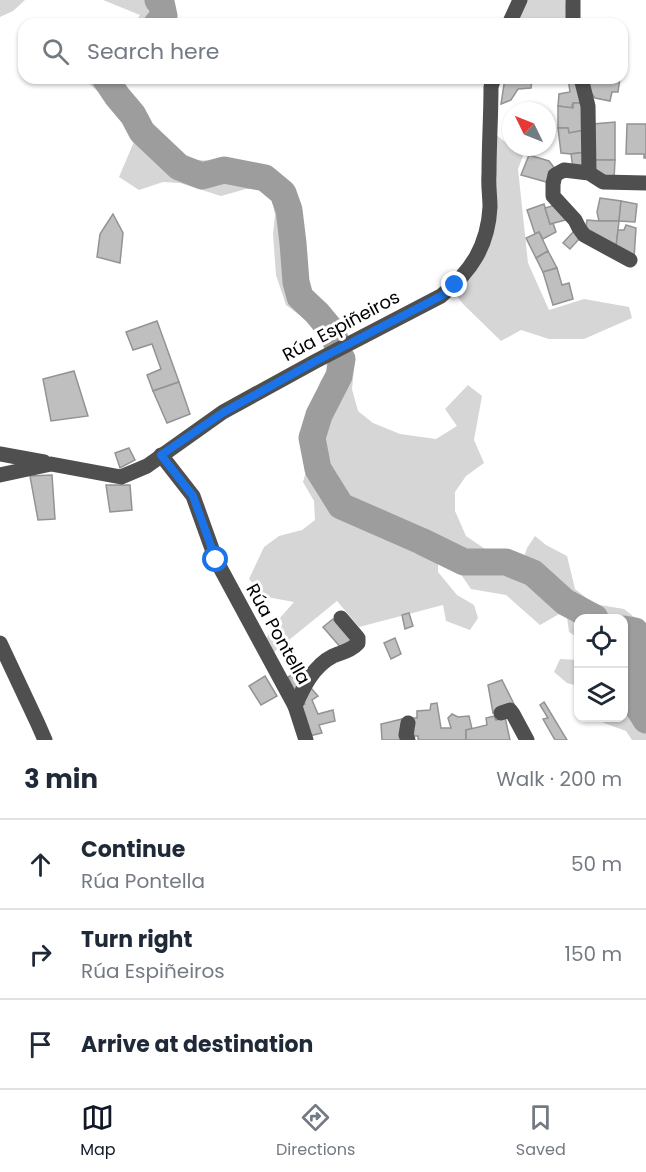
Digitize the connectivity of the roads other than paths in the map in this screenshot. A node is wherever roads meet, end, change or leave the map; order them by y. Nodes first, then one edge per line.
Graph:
1 (520, 0) edge
2 (573, 0) edge
3 (512, 18) edge
4 (573, 18) edge
5 (492, 84) edge
6 (582, 84) edge
7 (589, 173) junction
8 (646, 183) edge
9 (630, 260) dead end
10 (0, 454) edge
11 (161, 455) junction
12 (51, 464) junction
13 (0, 475) edge
14 (341, 618) dead end
15 (0, 643) edge
16 (295, 706) junction
17 (501, 713) dead end
18 (408, 723) dead end
19 (45, 740) edge
20 (306, 740) edge
21 (408, 740) edge
22 (526, 740) edge

1 - 3 street
2 - 4 street
5 - 11 street, Rúa Espiñeiros
6 - 7 street
7 - 8 street
7 - 9 street
10 - 12 street, Rúa Espiñeiros
11 - 12 street, Rúa Espiñeiros
11 - 16 street, Rúa Pontella
12 - 13 street, Rúa Espiñeiros
14 - 16 street, Rúa Pontella
15 - 19 street
16 - 20 street, Rúa Pontella
17 - 22 street
18 - 21 street

